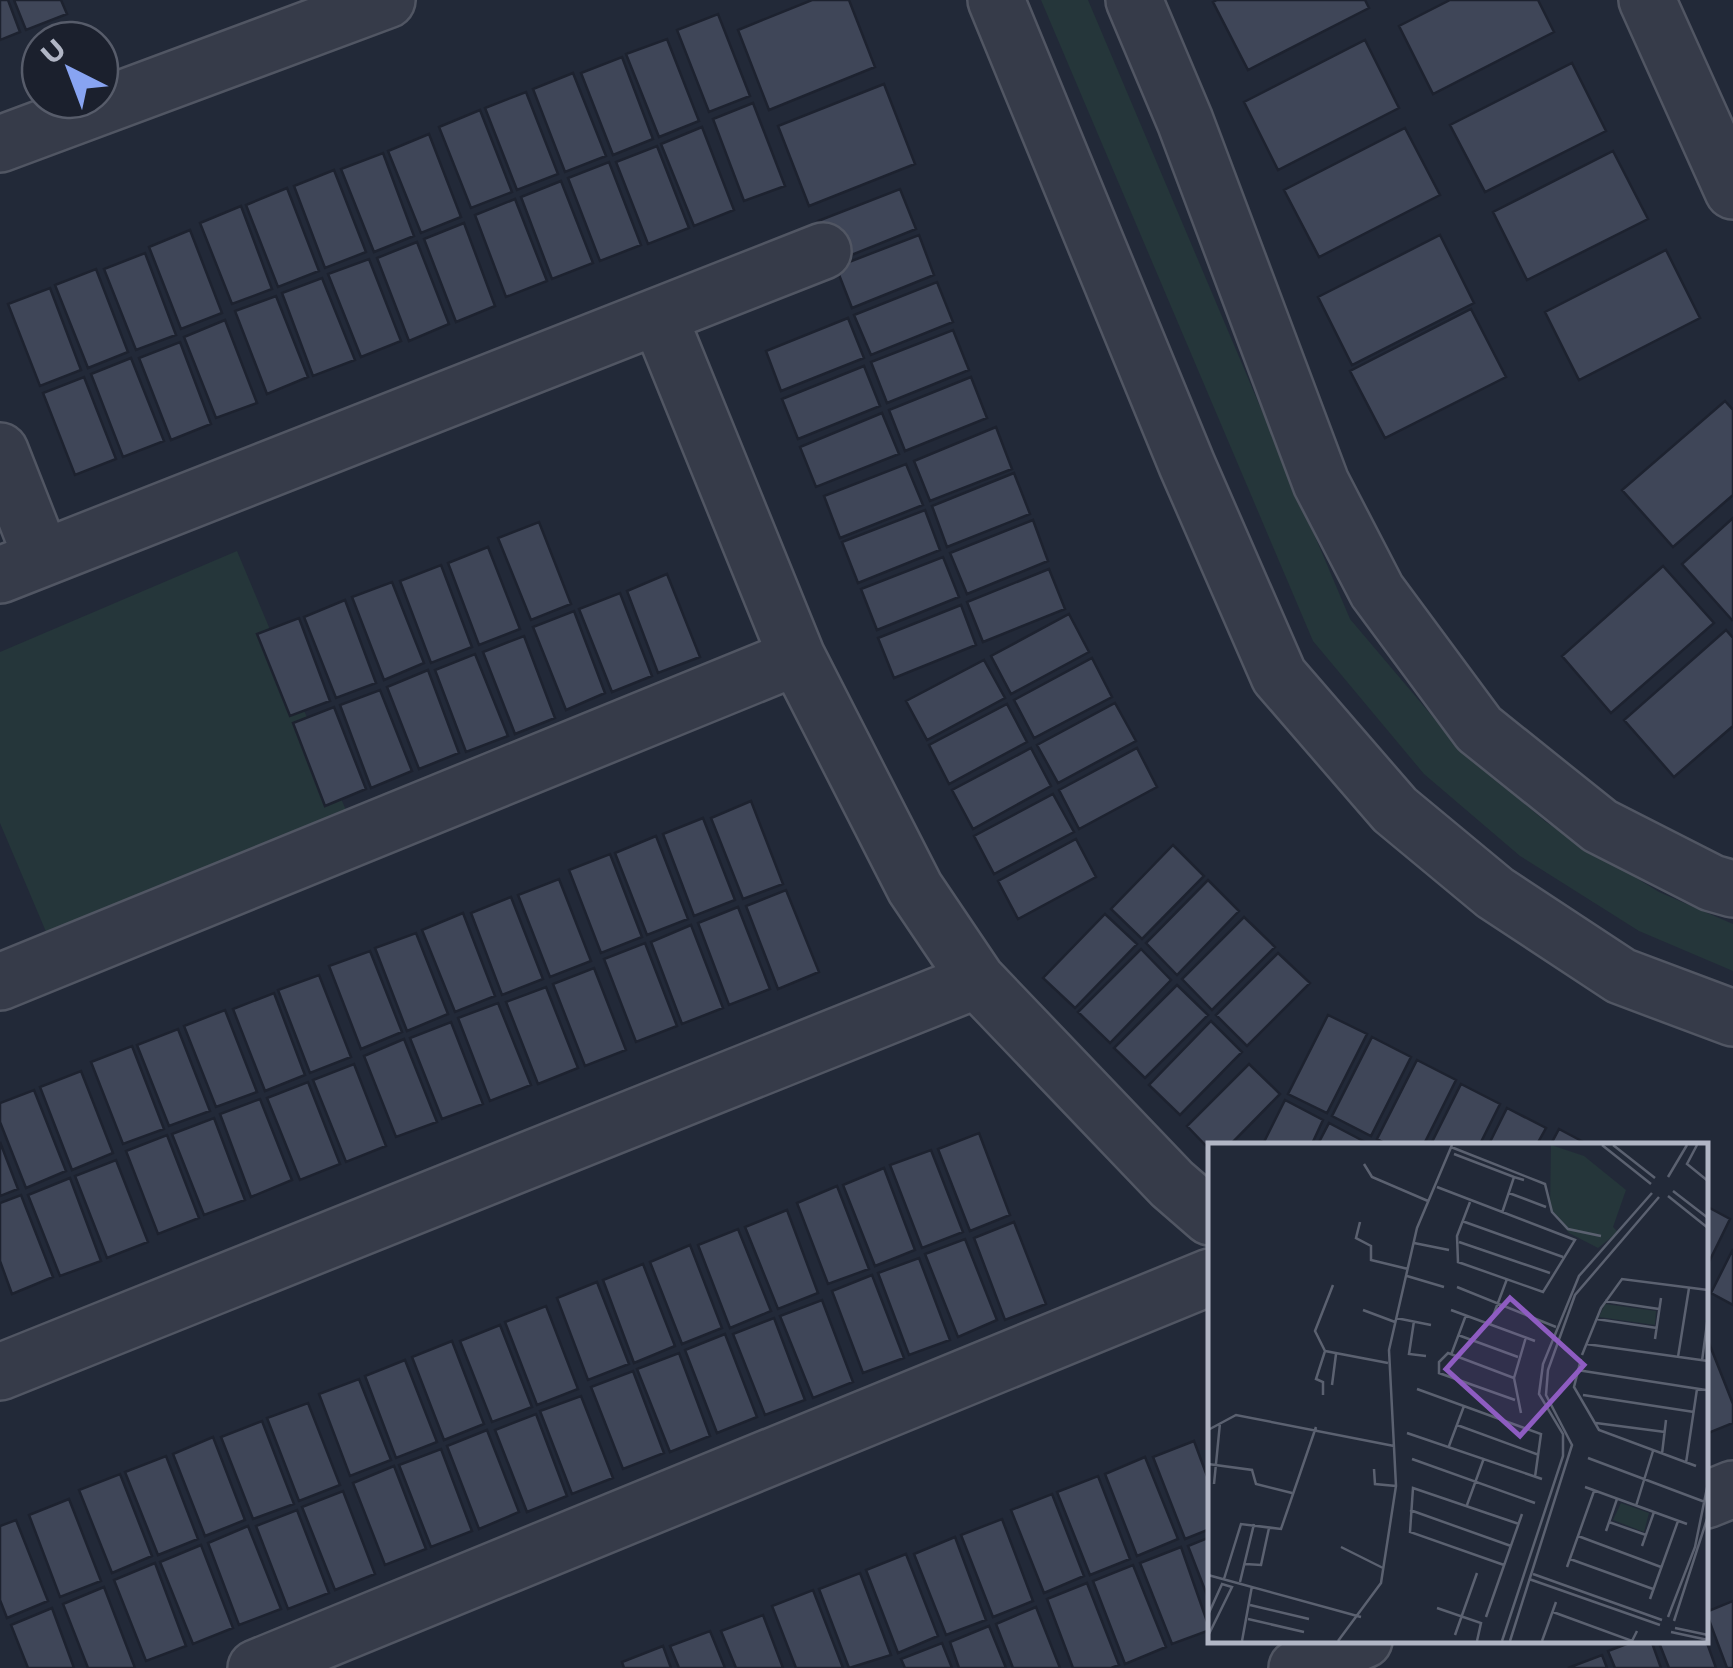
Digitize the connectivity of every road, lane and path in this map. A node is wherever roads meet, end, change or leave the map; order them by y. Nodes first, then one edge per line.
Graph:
1 (387, 0) edge
2 (996, 0) edge
3 (1134, 0) edge
4 (1647, 0) edge
5 (1721, 131) edge
6 (0, 144) edge
7 (1733, 190) edge
8 (823, 251) dead end
9 (659, 317) junction
10 (0, 451) edge
11 (21, 566) edge
12 (797, 657) junction
13 (1733, 889) edge
14 (977, 980) junction
15 (0, 982) edge
16 (1733, 1018) edge
17 (1208, 1214) edge
18 (1208, 1278) edge
19 (0, 1372) edge
20 (1733, 1489) edge
21 (1708, 1499) edge
22 (1357, 1643) edge
23 (256, 1668) edge
24 (1296, 1668) edge

1 - 6 street
2 - 16 street
3 - 13 street
4 - 5 street
5 - 7 street
8 - 9 street
9 - 11 street
9 - 12 street
10 - 11 street
12 - 14 street
12 - 15 street
14 - 17 street
14 - 19 street
18 - 23 street
20 - 21 street
22 - 24 street

